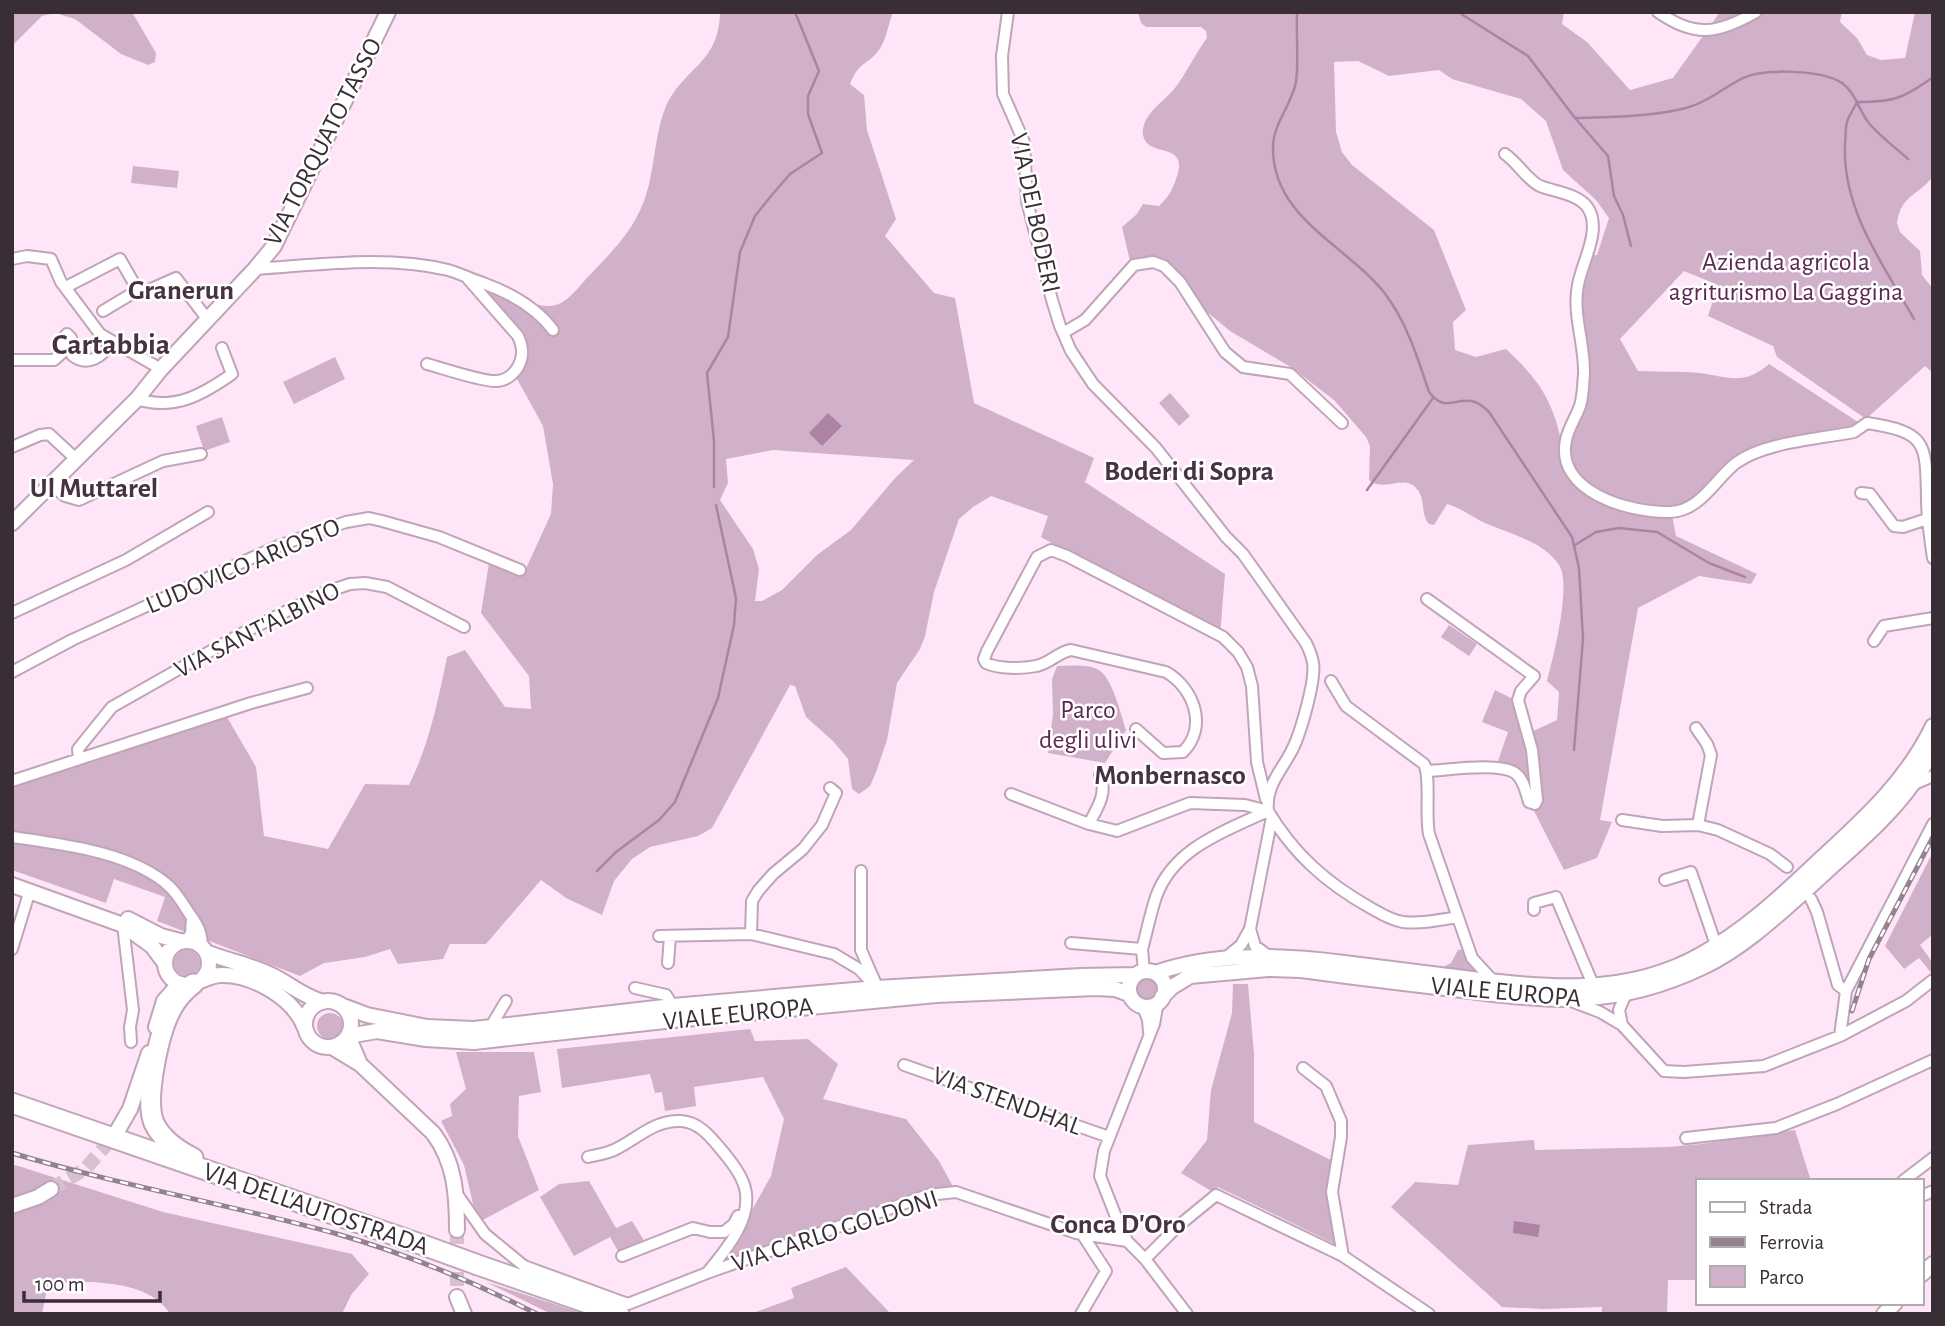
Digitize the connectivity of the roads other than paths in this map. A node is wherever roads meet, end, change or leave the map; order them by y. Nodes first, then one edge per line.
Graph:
1 (388, 12) edge
2 (1008, 12) edge
3 (1658, 12) edge
4 (1756, 12) edge
5 (1505, 154) dead end
6 (12, 259) edge
7 (255, 269) junction
8 (467, 277) junction
9 (66, 287) junction
10 (138, 290) junction
11 (103, 311) dead end
12 (208, 320) junction
13 (553, 330) dead end
14 (1063, 332) junction
15 (112, 342) junction
16 (222, 348) dead end
17 (12, 360) edge
18 (427, 364) dead end
19 (161, 369) junction
20 (137, 399) junction
21 (1342, 424) dead end
22 (15, 446) edge
23 (201, 454) dead end
24 (77, 460) junction
25 (51, 485) junction
26 (1861, 493) dead end
27 (208, 512) dead end
28 (1927, 519) junction
29 (12, 523) edge
30 (1933, 558) edge
31 (520, 570) dead end
32 (1427, 599) dead end
33 (12, 613) edge
34 (1933, 618) edge
35 (464, 627) dead end
36 (1874, 641) dead end
37 (12, 672) edge
38 (1331, 681) dead end
39 (307, 688) dead end
40 (1933, 726) edge
41 (1696, 728) dead end
42 (1136, 729) dead end
43 (1933, 752) edge
44 (79, 759) junction
45 (1428, 771) junction
46 (1100, 775) dead end
47 (1933, 776) edge
48 (12, 781) edge
49 (1912, 785) junction
50 (830, 788) dead end
51 (1011, 794) dead end
52 (1269, 810) junction
53 (1622, 820) dead end
54 (1088, 824) junction
55 (1933, 824) edge
56 (1698, 825) junction
57 (12, 836) edge
58 (1787, 867) dead end
59 (861, 871) dead end
60 (1665, 880) dead end
61 (12, 885) edge
62 (30, 890) junction
63 (1811, 899) dead end
64 (1534, 910) dead end
65 (1458, 917) junction
66 (192, 918) junction
67 (123, 925) junction
68 (1250, 929) junction
69 (136, 933) junction
70 (751, 934) junction
71 (183, 941) junction
72 (1071, 943) dead end
73 (125, 946) junction
74 (1716, 946) junction
75 (12, 949) edge
76 (1142, 949) junction
77 (204, 950) junction
78 (1270, 957) junction
79 (1222, 960) junction
80 (668, 963) dead end
81 (165, 966) junction
82 (1145, 973) junction
83 (1933, 980) edge
84 (1494, 982) junction
85 (190, 983) junction
86 (1594, 987) junction
87 (635, 988) dead end
88 (877, 988) junction
89 (1846, 991) junction
90 (1129, 994) junction
91 (1626, 994) junction
92 (1160, 1000) junction
93 (506, 1001) dead end
94 (1571, 1001) junction
95 (323, 1002) junction
96 (343, 1006) junction
97 (673, 1006) junction
98 (1143, 1006) junction
99 (160, 1010) junction
100 (1622, 1025) junction
101 (495, 1028) junction
102 (306, 1029) junction
103 (1149, 1035) junction
104 (348, 1036) junction
105 (1840, 1036) junction
106 (131, 1042) dead end
107 (332, 1047) junction
108 (1933, 1060) edge
109 (360, 1064) junction
110 (904, 1065) dead end
111 (1303, 1068) dead end
112 (12, 1103) edge
113 (115, 1135) tunnel mouth
114 (1109, 1138) junction
115 (1686, 1139) dead end
116 (587, 1157) dead end
117 (1933, 1158) edge
118 (1906, 1179) edge
119 (51, 1189) tunnel mouth
120 (457, 1194) junction
121 (746, 1197) junction
122 (290, 1199) junction
123 (12, 1206) edge
124 (457, 1230) tunnel mouth
125 (1082, 1234) junction
126 (1127, 1241) junction
127 (622, 1256) dead end
128 (1343, 1256) junction
129 (1145, 1259) junction
130 (707, 1273) junction
131 (457, 1297) tunnel mouth
132 (464, 1314) edge
133 (619, 1314) edge
134 (1080, 1314) edge
135 (1187, 1314) edge
136 (1429, 1314) edge

1 - 7 street, VIA TORQUATO TASSO
2 - 14 street, VIA DEI BODERI
3 - 4 street
5 - 28 street
6 - 9 street
7 - 8 street, VIA TORQUATO TASSO
7 - 12 street, VIA TORQUATO TASSO
8 - 13 street, VIA TORQUATO TASSO
8 - 18 street
9 - 10 street
9 - 15 street
10 - 11 street
10 - 12 street
12 - 19 street, VIA TORQUATO TASSO
14 - 21 street, VIA DEI BODERI
14 - 52 street, VIA DEI BODERI
15 - 17 street
15 - 19 street
16 - 20 street
19 - 20 street, VIA TORQUATO TASSO
20 - 24 street, VIA TORQUATO TASSO
22 - 24 street
23 - 25 street
24 - 25 street, VIA TORQUATO TASSO
25 - 29 street, VIA TORQUATO TASSO
26 - 28 street
27 - 33 street
28 - 30 street
31 - 37 street, LUDOVICO ARIOSTO
32 - 45 street
34 - 36 street
35 - 44 street, VIA SANT'ALBINO
38 - 45 street
39 - 44 street, VIA SANT'ALBINO
40 - 74 street, VIALE EUROPA
41 - 56 street
42 - 52 street
43 - 49 street, VIALE EUROPA
44 - 48 street, VIA SANT'ALBINO
45 - 65 street
46 - 54 street
47 - 49 street
49 - 91 street, VIALE EUROPA
50 - 70 street
51 - 54 street
52 - 54 street
52 - 65 street
52 - 68 street
52 - 76 street
53 - 56 street
55 - 89 street
56 - 58 street
57 - 66 street
59 - 88 street
60 - 74 street
61 - 62 street
62 - 67 street
62 - 71 street
62 - 75 street
63 - 89 street
64 - 86 street
65 - 84 street
66 - 71 street
66 - 77 street
67 - 69 street
67 - 73 street
68 - 78 street
68 - 79 street
69 - 73 street
69 - 81 street
70 - 80 street
70 - 88 street
71 - 77 street
71 - 81 street
72 - 76 street
73 - 106 street
74 - 86 street, VIALE EUROPA
76 - 82 street
77 - 85 street
77 - 95 street
78 - 79 street, VIALE EUROPA
78 - 84 street, VIALE EUROPA
79 - 82 street, VIALE EUROPA
81 - 85 street
81 - 99 street
82 - 88 street, VIALE EUROPA
82 - 90 street
82 - 92 street
83 - 105 street
84 - 86 street, VIALE EUROPA
85 - 99 street
85 - 102 street
85 - 122 highway
87 - 97 street, VIALE EUROPA
88 - 97 street, VIALE EUROPA
89 - 105 street
90 - 98 street
90 - 104 street, VIALE EUROPA
91 - 94 street, VIALE EUROPA
91 - 100 street
92 - 94 street, VIALE EUROPA
92 - 98 street, VIALE EUROPA
92 - 103 street
93 - 101 street
94 - 100 street
95 - 96 street
95 - 102 street
96 - 101 street, VIALE EUROPA
96 - 104 street
97 - 101 street, VIALE EUROPA
98 - 103 street
99 - 113 street
100 - 105 street
102 - 107 street
103 - 114 street
104 - 107 street
104 - 109 street
107 - 109 street
108 - 115 street
109 - 120 street
110 - 114 street, VIA STENDHAL
111 - 128 street
112 - 122 highway, VIA DELL'AUTOSTRADA
114 - 126 street
116 - 121 street
117 - 118 street
119 - 123 street
120 - 124 street
120 - 130 street, VIA CARLO GOLDONI
121 - 127 street, VIA CARLO GOLDONI
121 - 130 street, VIA CARLO GOLDONI
122 - 133 highway, VIA DELL'AUTOSTRADA, bridge
125 - 126 street, VIA CARLO GOLDONI
125 - 130 street, VIA CARLO GOLDONI
125 - 134 street
126 - 129 street
128 - 129 street
128 - 136 street
129 - 135 street
131 - 132 street

